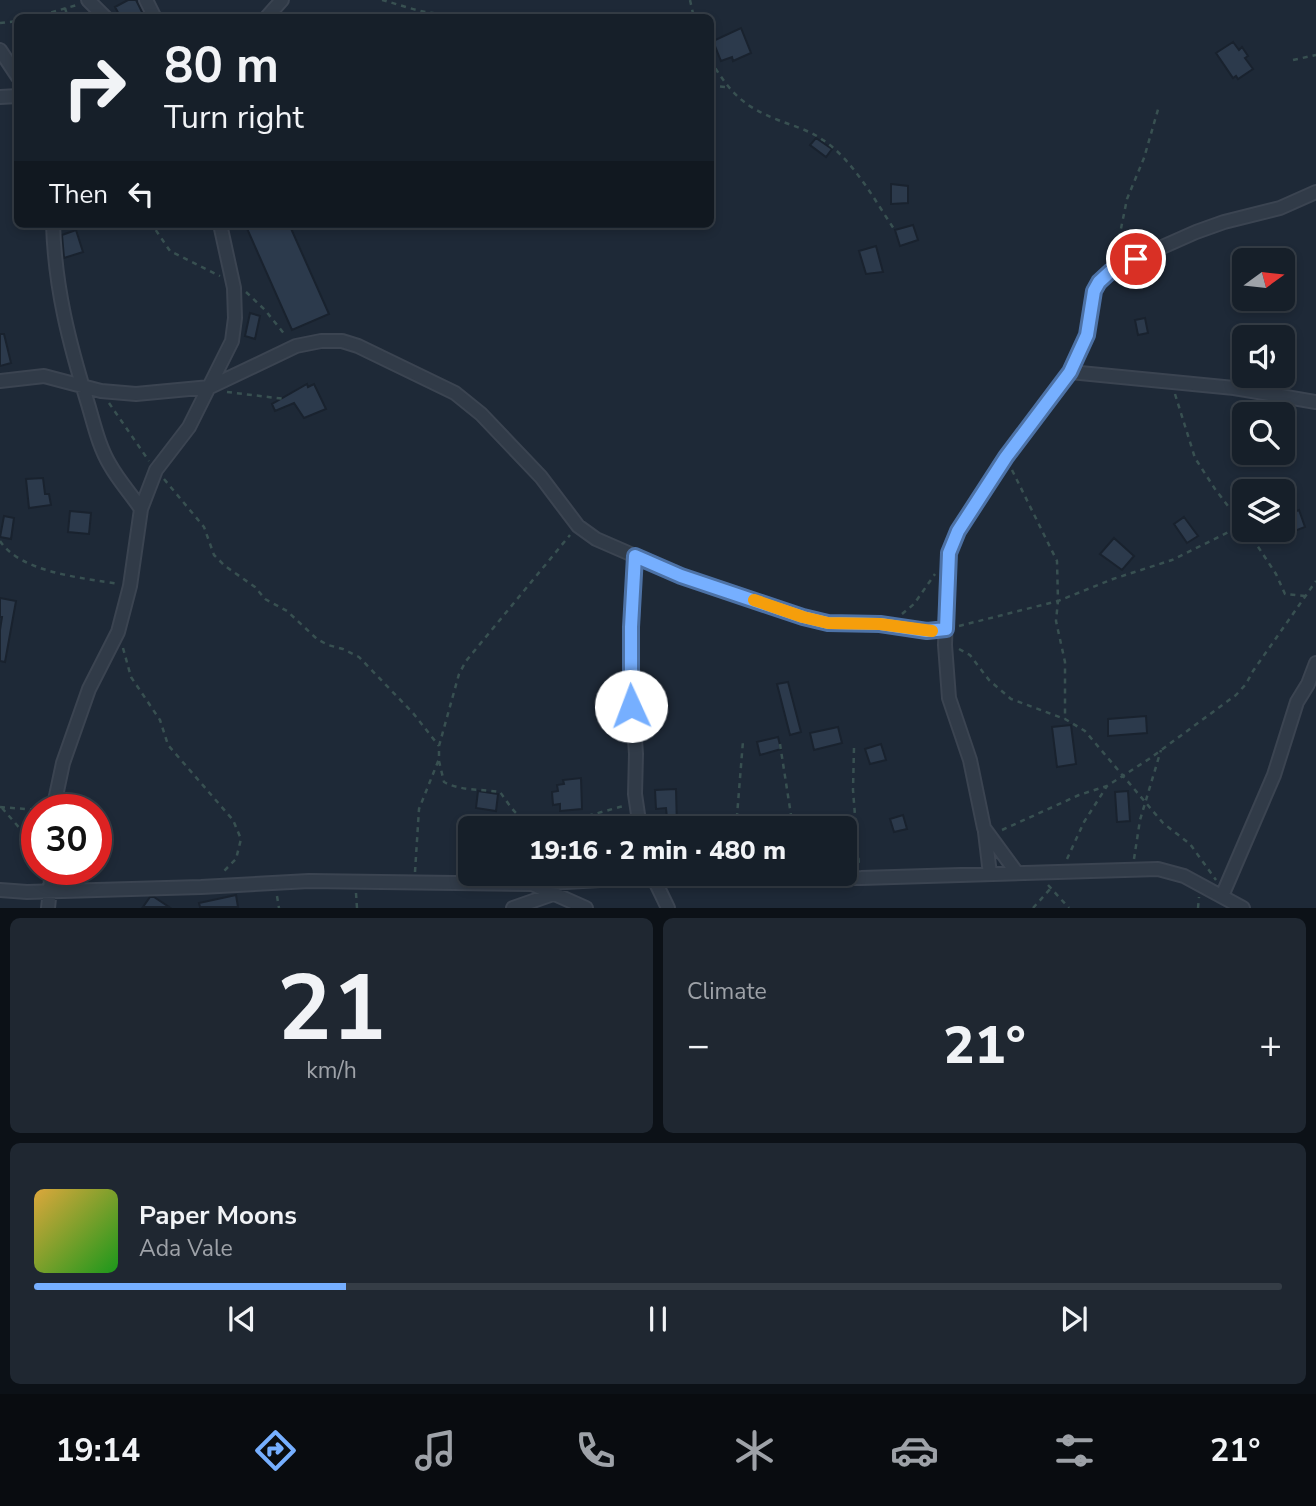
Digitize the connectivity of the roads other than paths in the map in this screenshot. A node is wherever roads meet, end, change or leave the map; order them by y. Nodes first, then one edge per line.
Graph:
1 (282, 0) edge
2 (89, 1) edge
3 (102, 14) edge
4 (270, 14) edge
5 (0, 50) edge
6 (14, 71) edge
7 (1316, 192) edge
8 (53, 228) edge
9 (221, 228) edge
10 (1070, 372) junction
11 (0, 381) edge
12 (213, 386) junction
13 (83, 387) junction
14 (1316, 402) edge
15 (141, 509) junction
16 (635, 556) junction
17 (946, 629) junction
18 (1316, 663) edge
19 (56, 794) edge
20 (638, 816) edge
21 (987, 832) junction
22 (1017, 873) junction
23 (990, 874) junction
24 (857, 878) edge
25 (458, 883) edge
26 (51, 885) edge
27 (535, 886) edge
28 (655, 886) edge
29 (0, 890) edge
30 (51, 891) junction
31 (1223, 893) junction
32 (553, 894) junction
33 (48, 908) edge
34 (513, 908) edge
35 (586, 908) edge
36 (668, 908) edge
37 (1243, 908) edge

1 - 4 street
2 - 3 street
5 - 6 street
7 - 10 street
8 - 13 street
9 - 12 street
10 - 14 street
10 - 17 street
11 - 13 street
12 - 13 street
12 - 15 street
12 - 16 street
13 - 15 street
15 - 19 street
16 - 17 street
16 - 20 street
17 - 21 street
18 - 31 street
21 - 22 street
21 - 23 street
22 - 23 street
22 - 31 street
23 - 24 street
25 - 30 street
26 - 30 street
27 - 32 street
28 - 36 street
29 - 30 street
30 - 33 street
31 - 37 street
32 - 34 street
32 - 35 street

